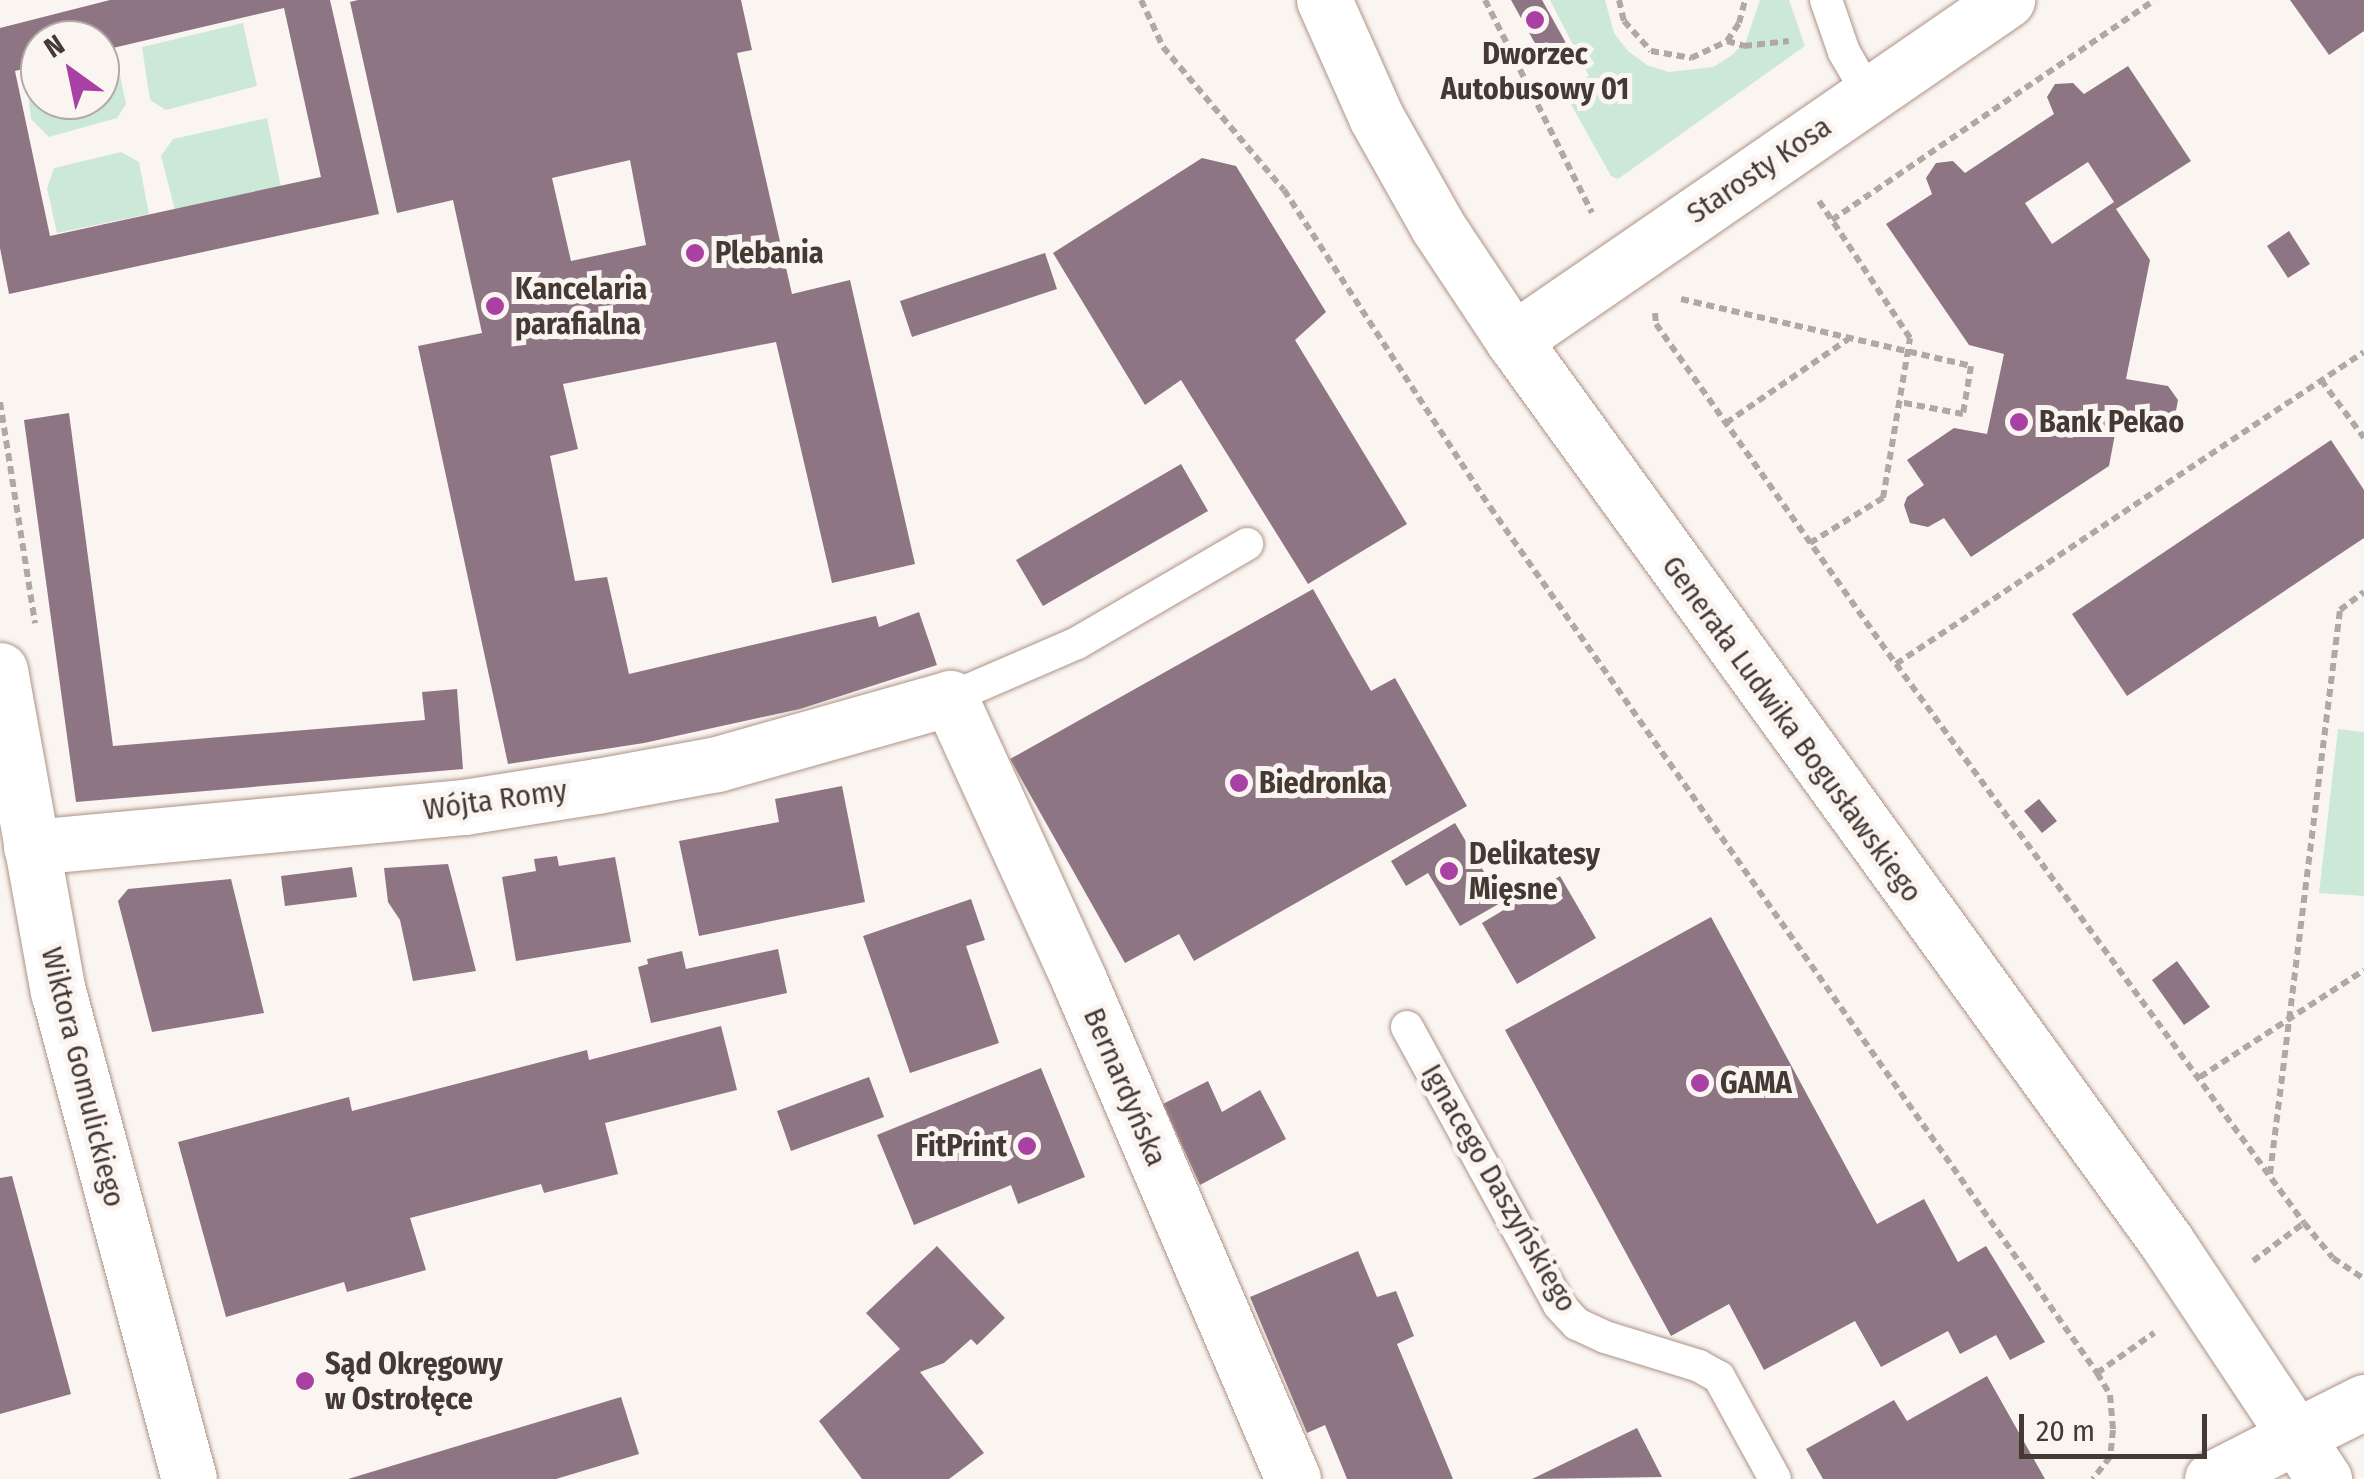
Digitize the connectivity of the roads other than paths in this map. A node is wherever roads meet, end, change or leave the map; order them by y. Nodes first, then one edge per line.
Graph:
1 (1324, 0) edge
2 (1826, 0) edge
3 (2007, 0) edge
4 (1869, 95) junction
5 (1513, 340) junction
6 (1247, 544) dead end
7 (0, 670) edge
8 (950, 698) junction
9 (31, 847) junction
10 (1407, 1026) dead end
11 (2364, 1402) edge
12 (2310, 1458) edge
13 (189, 1479) edge
14 (1294, 1479) edge
15 (1775, 1479) edge
16 (2212, 1479) edge

1 - 5 street, Generała Ludwika Bogusławskiego
2 - 4 lane
3 - 4 street, Starosty Kosa
4 - 5 street, Starosty Kosa
5 - 12 street, Generała Ludwika Bogusławskiego
6 - 8 lane
7 - 9 street, Wiktora Gomulickiego
8 - 9 street, Wójta Romy
8 - 14 street, Bernardyńska
9 - 13 street, Wiktora Gomulickiego
10 - 15 lane, Ignacego Daszyńskiego
11 - 12 street
12 - 16 street

